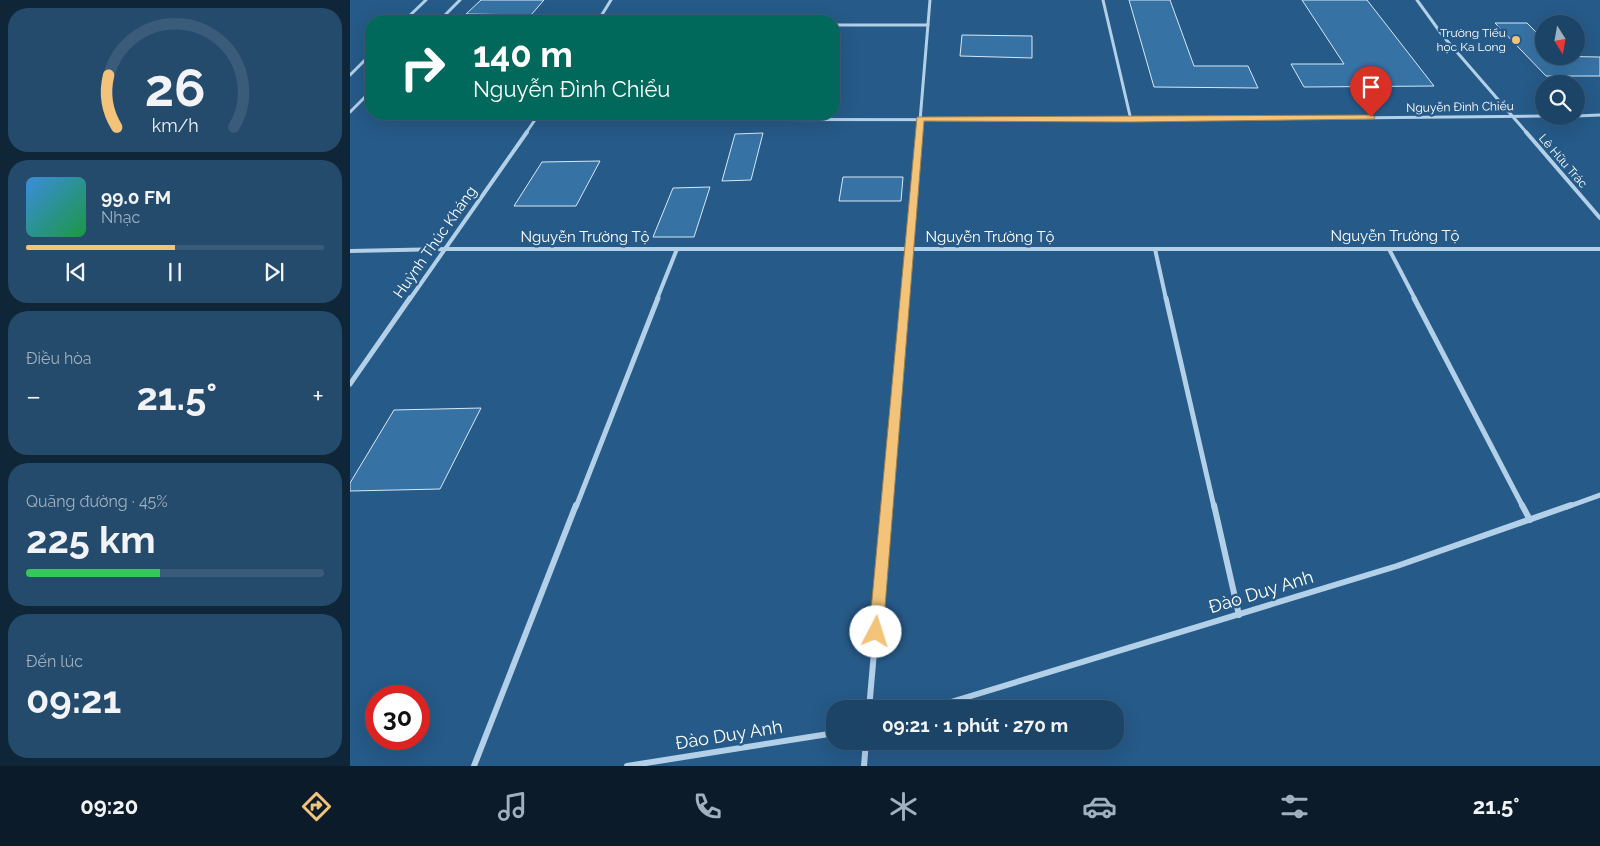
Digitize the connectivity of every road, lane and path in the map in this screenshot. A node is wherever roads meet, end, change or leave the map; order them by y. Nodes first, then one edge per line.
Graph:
1 (426, 0) edge
2 (460, 0) edge
3 (611, 0) edge
4 (930, 0) edge
5 (1103, 0) edge
6 (1417, 0) edge
7 (410, 15) edge
8 (446, 15) edge
9 (602, 15) edge
10 (840, 25) edge
11 (928, 25) junction
12 (365, 60) edge
13 (350, 75) edge
14 (365, 97) edge
15 (350, 112) edge
16 (1600, 115) edge
17 (1511, 116) junction
18 (1535, 116) edge
19 (1585, 116) edge
20 (840, 118) edge
21 (920, 118) junction
22 (535, 120) edge
23 (1131, 120) junction
24 (1600, 218) edge
25 (446, 249) junction
26 (1155, 249) junction
27 (1389, 249) junction
28 (1600, 249) edge
29 (677, 250) junction
30 (909, 250) junction
31 (350, 251) edge
32 (350, 384) edge
33 (1600, 496) edge
34 (1530, 520) junction
35 (1239, 615) junction
36 (870, 700) edge
37 (958, 700) edge
38 (826, 734) edge
39 (865, 750) edge
40 (474, 766) edge
41 (627, 766) edge
42 (864, 766) edge

1 - 7 street
2 - 8 street
3 - 9 street
4 - 11 street
5 - 23 street
6 - 17 street, Lê Hữu Trác
10 - 11 street
11 - 21 street
12 - 13 street
14 - 15 street
16 - 19 street
17 - 18 street, Nguyễn Đình Chiểu
17 - 23 street, Nguyễn Đình Chiểu
17 - 24 street, Lê Hữu Trác
20 - 21 street, Nguyễn Đình Chiểu
21 - 23 street, Nguyễn Đình Chiểu
21 - 30 street
22 - 25 street, Huỳnh Thúc Kháng
25 - 29 street, Nguyễn Trường Tộ
25 - 31 street, Nguyễn Trường Tộ
25 - 32 street, Huỳnh Thúc Kháng
26 - 27 street, Nguyễn Trường Tộ
26 - 30 street, Nguyễn Trường Tộ
26 - 35 street
27 - 28 street, Nguyễn Trường Tộ
27 - 34 street
29 - 30 street, Nguyễn Trường Tộ
29 - 40 street
30 - 36 street
33 - 34 street, Đào Duy Anh
34 - 35 street, Đào Duy Anh
35 - 37 street, Đào Duy Anh
38 - 41 street, Đào Duy Anh
39 - 42 street

